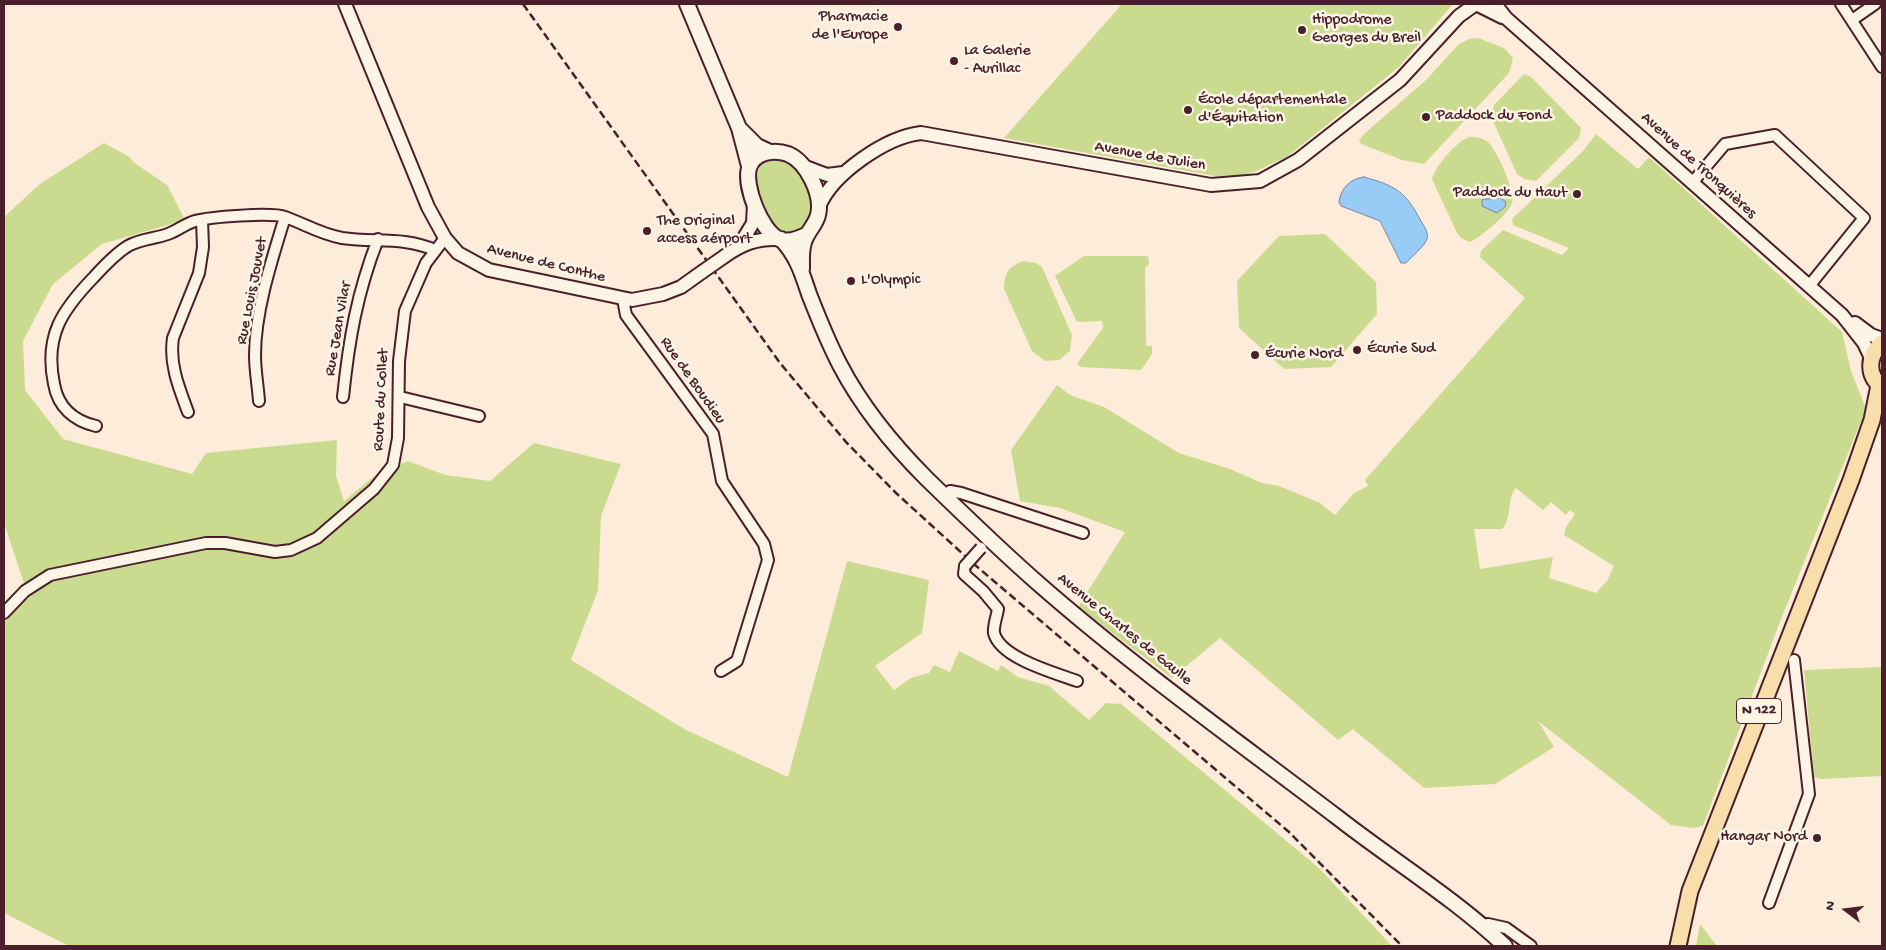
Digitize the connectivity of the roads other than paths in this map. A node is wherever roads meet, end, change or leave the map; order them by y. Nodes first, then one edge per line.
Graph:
1 (344, 4) edge
2 (687, 4) edge
3 (1495, 4) edge
4 (1841, 4) edge
5 (1875, 4) edge
6 (1473, 5) edge
7 (1506, 18) junction
8 (1852, 20) junction
9 (1882, 67) edge
10 (739, 128) junction
11 (770, 152) junction
12 (749, 166) junction
13 (803, 166) junction
14 (843, 174) junction
15 (1692, 183) junction
16 (754, 204) junction
17 (819, 207) junction
18 (285, 217) junction
19 (202, 220) junction
20 (808, 234) junction
21 (445, 238) junction
22 (378, 239) junction
23 (780, 239) junction
24 (739, 246) junction
25 (435, 250) junction
26 (802, 270) junction
27 (1809, 286) junction
28 (623, 299) junction
29 (1842, 315) junction
30 (1882, 341) edge
31 (1871, 358) junction
32 (1881, 386) edge
33 (343, 397) dead end
34 (400, 397) junction
35 (259, 401) dead end
36 (188, 412) dead end
37 (1882, 412) edge
38 (479, 416) dead end
39 (96, 426) dead end
40 (1851, 480) junction
41 (945, 496) junction
42 (1083, 533) dead end
43 (984, 542) junction
44 (4, 612) edge
45 (1794, 660) dead end
46 (721, 671) dead end
47 (1077, 681) dead end
48 (1769, 903) dead end
49 (1484, 927) junction
50 (1504, 946) edge
51 (1531, 946) edge
52 (1678, 946) edge

1 - 21 street, Avenue de Conthe
2 - 10 main road
3 - 7 street, Avenue de Tronquières
4 - 8 street
5 - 8 street
6 - 7 street, Avenue de Tronquières
6 - 14 street, Avenue de Julien
7 - 15 street, Avenue de Tronquières
8 - 9 street
10 - 11 main road
10 - 12 main road
11 - 12 main road
11 - 13 main road
12 - 16 main road
13 - 14 street
13 - 17 main road
14 - 17 street, Avenue de Julien
15 - 27 street, Avenue de Tronquières
15 - 27 street
16 - 23 main road
16 - 24 street, Avenue de Conthe
17 - 20 main road
18 - 19 street
18 - 22 street
18 - 35 street, Rue Louis Jouvet
19 - 36 street
19 - 39 street
20 - 23 main road
20 - 26 main road, Avenue Charles de Gaulle
21 - 25 street, Route du Collet
21 - 28 street, Avenue de Conthe
22 - 25 street
22 - 33 street, Rue Jean Vilar
23 - 24 street, Avenue de Conthe
23 - 26 main road, Avenue Charles de Gaulle
24 - 28 street, Avenue de Conthe, bridge
25 - 34 street, Route du Collet
26 - 41 main road, Avenue Charles de Gaulle
27 - 29 street, Avenue de Tronquières
28 - 46 street, Rue de Boudieu
29 - 30 street
29 - 31 street, Avenue de Tronquières
30 - 31 main road
31 - 32 main road
32 - 40 main road, N 122
34 - 38 street
34 - 44 street, Route du Collet
37 - 40 main road
40 - 52 main road, N 122
41 - 42 street
41 - 43 main road, Avenue Charles de Gaulle
43 - 47 street, bridge
43 - 49 main road, Avenue Charles de Gaulle
45 - 48 street
49 - 50 main road, Avenue Charles de Gaulle
49 - 51 street

